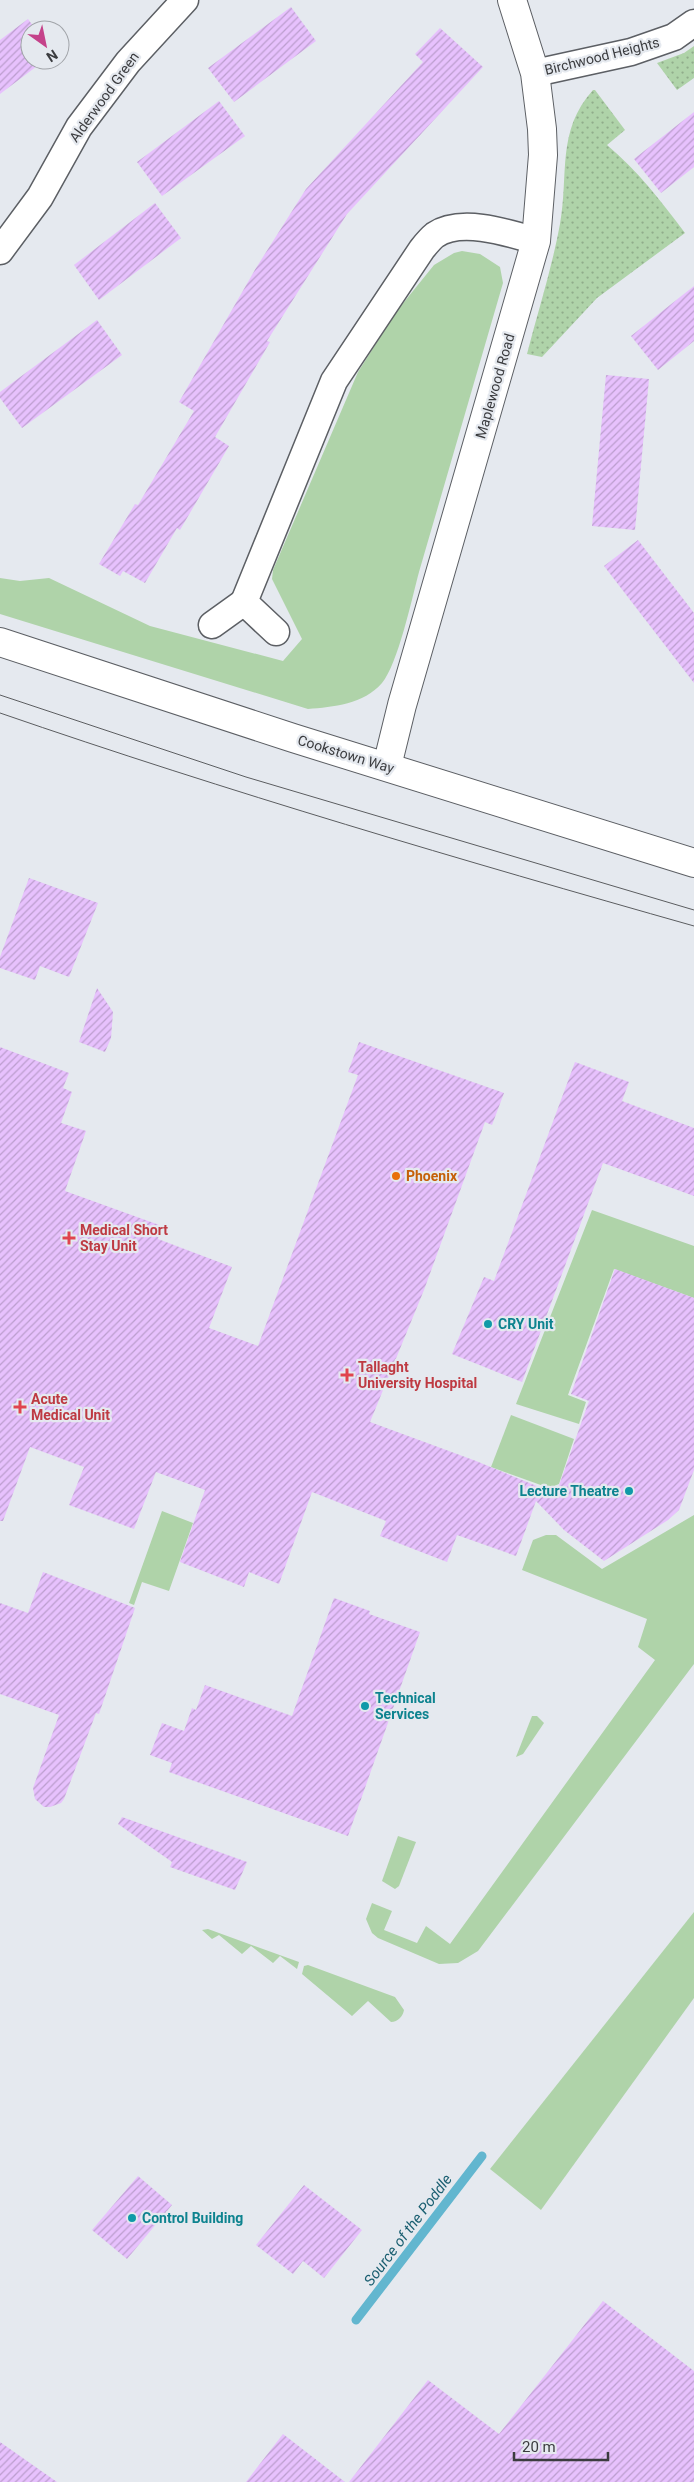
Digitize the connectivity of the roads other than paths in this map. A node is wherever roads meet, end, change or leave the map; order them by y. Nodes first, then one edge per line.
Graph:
1 (185, 0) edge
2 (512, 0) edge
3 (694, 23) edge
4 (535, 73) junction
5 (536, 240) junction
6 (0, 251) edge
7 (244, 602) junction
8 (212, 625) dead end
9 (276, 632) dead end
10 (0, 642) edge
11 (388, 766) junction
12 (694, 863) edge

1 - 6 street, Alderwood Green
2 - 4 street, Maplewood Road
3 - 4 street, Birchwood Heights
4 - 5 street, Maplewood Road
5 - 7 street
5 - 11 street, Maplewood Road
7 - 8 street
7 - 9 street
10 - 11 street, Cookstown Way
11 - 12 street, Cookstown Way

